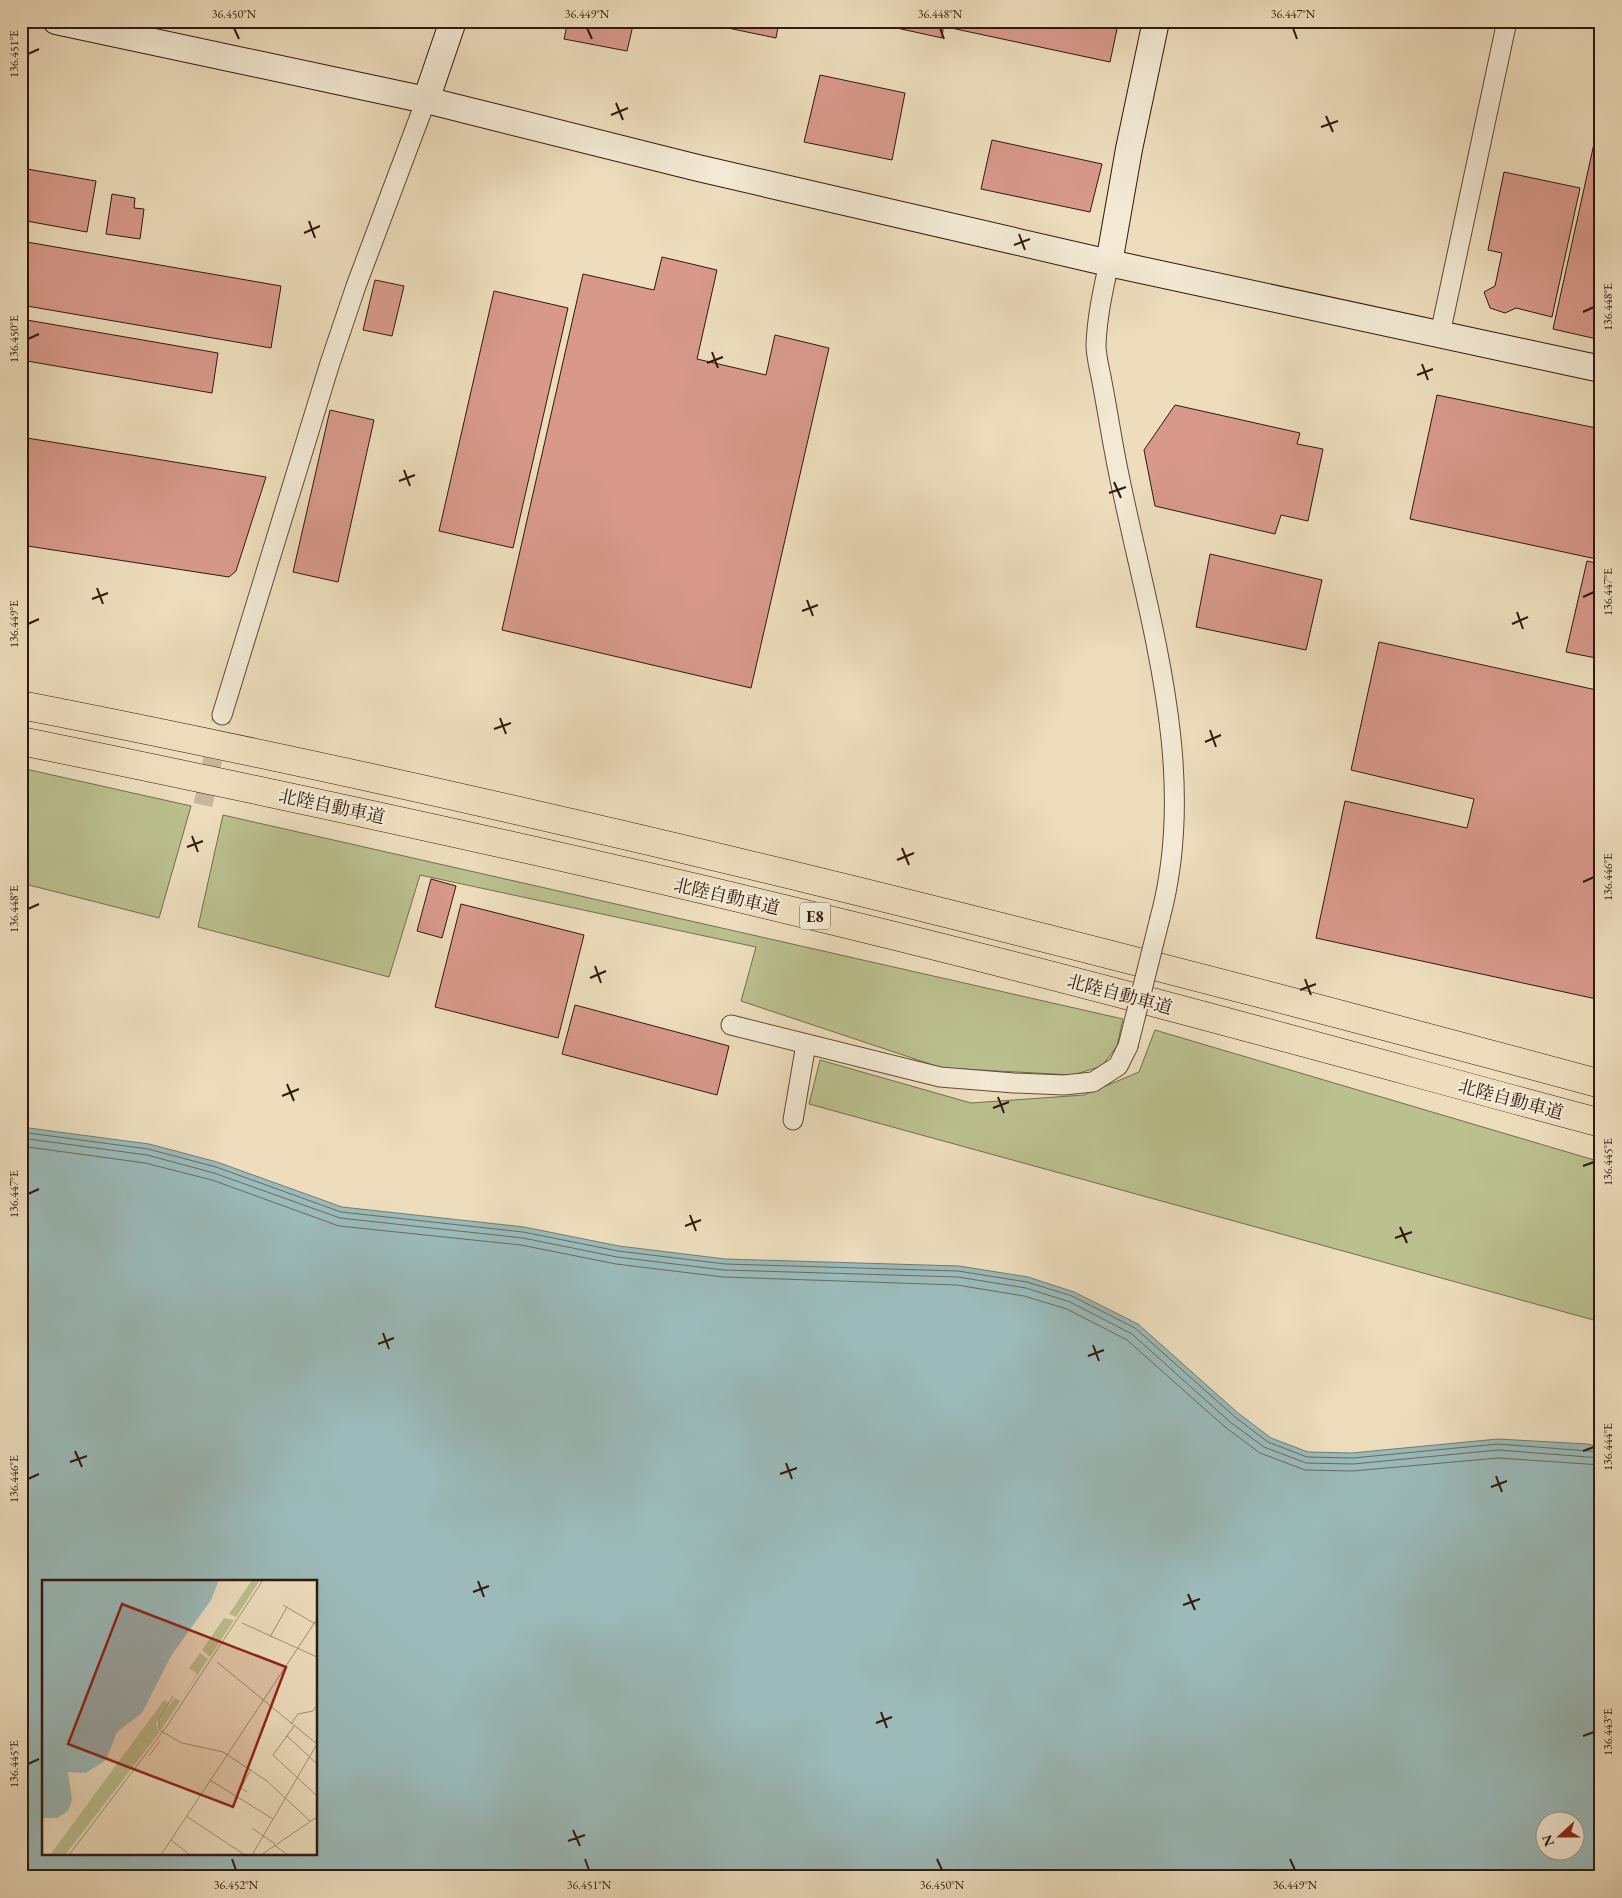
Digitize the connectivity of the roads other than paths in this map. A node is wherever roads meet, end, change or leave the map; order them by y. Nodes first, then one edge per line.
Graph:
1 (56, 21) edge
2 (453, 21) edge
3 (1156, 21) edge
4 (1507, 21) edge
5 (426, 100) junction
6 (1109, 263) junction
7 (1440, 334) junction
8 (1601, 369) edge
9 (21, 704) edge
10 (222, 716) tunnel mouth
11 (21, 741) edge
12 (731, 1025) dead end
13 (806, 1044) junction
14 (1601, 1084) edge
15 (793, 1120) dead end
16 (1601, 1122) edge

1 - 5 street
2 - 5 street
3 - 6 street
4 - 7 street
5 - 6 street
5 - 10 street
6 - 7 street
6 - 13 street, bridge
7 - 8 street
9 - 14 highway, 北陸自動車道 / E8
11 - 16 highway, 北陸自動車道 / E8
12 - 13 street
13 - 15 street

